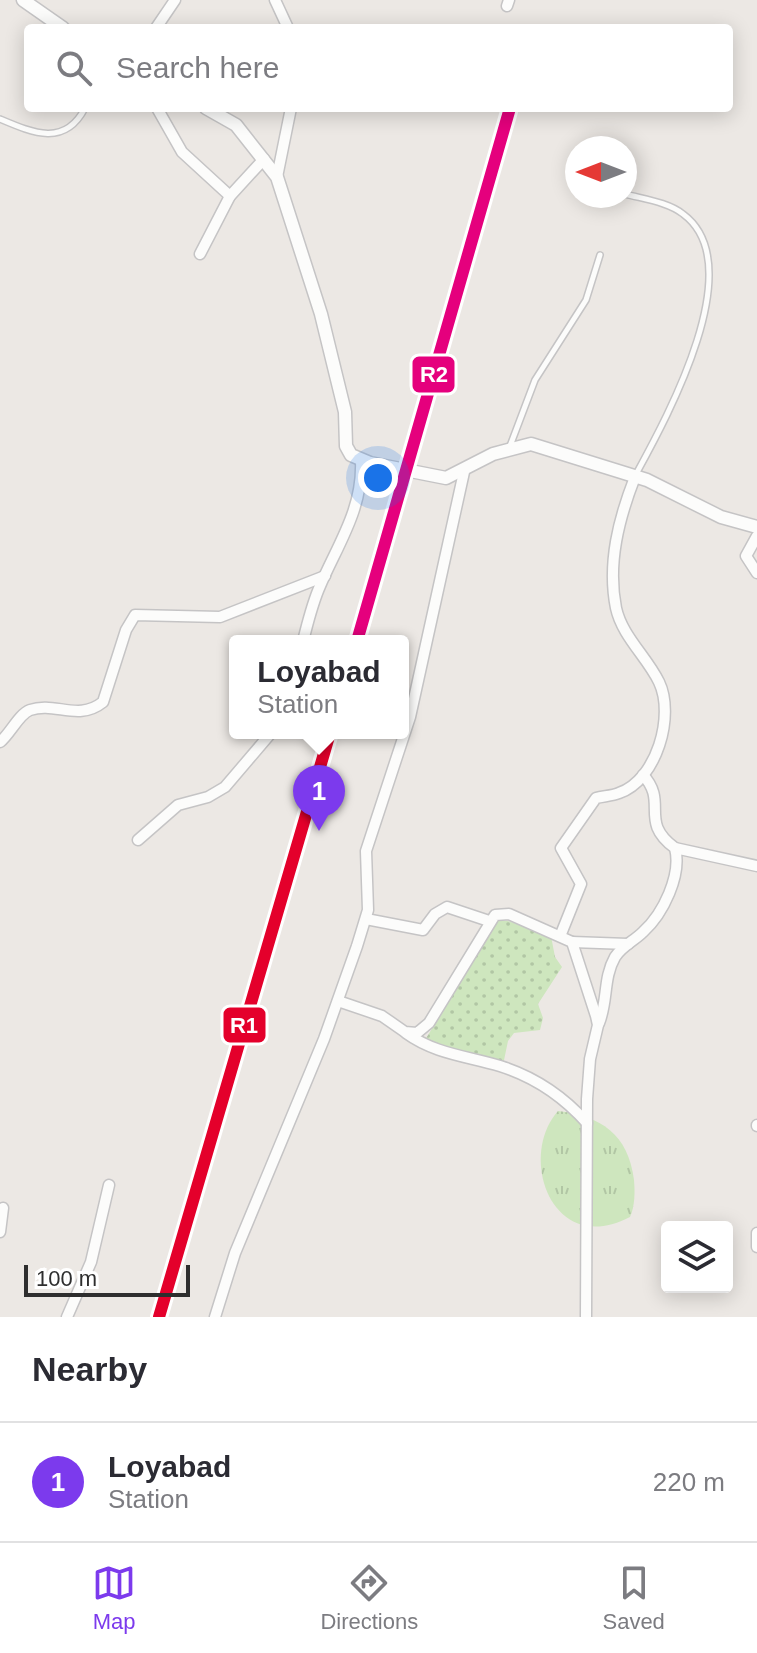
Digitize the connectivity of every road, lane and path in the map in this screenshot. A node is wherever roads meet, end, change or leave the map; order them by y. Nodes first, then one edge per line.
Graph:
1 (23, 0) edge
2 (175, 0) edge
3 (275, 0) edge
4 (57, 24) edge
5 (159, 24) edge
6 (286, 24) edge
7 (83, 112) edge
8 (159, 112) edge
9 (213, 112) edge
10 (290, 112) edge
11 (0, 119) edge
12 (264, 159) junction
13 (277, 177) junction
14 (230, 196) junction
15 (637, 198) edge
16 (200, 254) dead end
17 (600, 255) dead end
18 (510, 447) junction
19 (361, 461) junction
20 (464, 472) junction
21 (641, 479) junction
22 (757, 527) edge
23 (757, 536) edge
24 (757, 573) edge
25 (325, 576) junction
26 (305, 635) edge
27 (409, 720) edge
28 (266, 739) edge
29 (403, 739) edge
30 (0, 742) edge
31 (643, 775) junction
32 (138, 840) dead end
33 (675, 848) junction
34 (757, 866) edge
35 (366, 919) junction
36 (489, 921) junction
37 (561, 934) junction
38 (572, 942) junction
39 (628, 944) junction
40 (338, 1001) junction
41 (598, 1025) junction
42 (405, 1032) junction
43 (587, 1123) junction
44 (109, 1185) dead end
45 (3, 1208) dead end
46 (0, 1225) edge
47 (757, 1233) edge
48 (757, 1247) edge
49 (67, 1317) edge
50 (215, 1317) edge
51 (586, 1317) edge

1 - 4 street
2 - 5 street
3 - 6 street
7 - 11 lane
8 - 14 street
9 - 12 street
10 - 13 street
12 - 13 street
12 - 14 street
13 - 19 street
14 - 16 street
15 - 21 lane
17 - 18 lane
18 - 20 street
18 - 21 street
19 - 20 street
19 - 25 street
20 - 27 street
21 - 22 street
21 - 31 street
23 - 24 street
25 - 26 street
25 - 30 street
28 - 32 street
29 - 35 street
31 - 33 street
31 - 37 street
33 - 34 street
33 - 39 street
35 - 36 street
35 - 40 street
36 - 37 street
36 - 42 street
37 - 38 street
38 - 39 street
38 - 41 street
39 - 41 street
40 - 42 street
40 - 50 street
41 - 43 street
42 - 43 street
43 - 51 street
44 - 49 street
45 - 46 street
47 - 48 street

